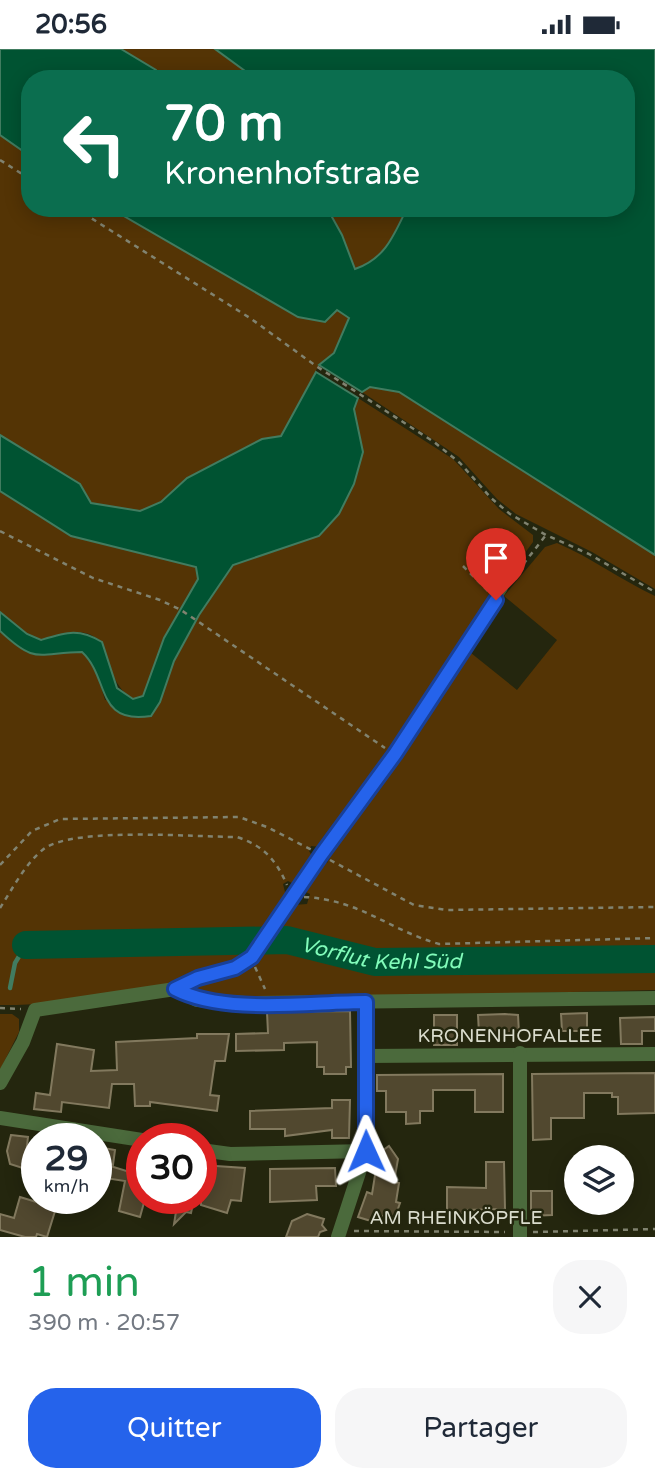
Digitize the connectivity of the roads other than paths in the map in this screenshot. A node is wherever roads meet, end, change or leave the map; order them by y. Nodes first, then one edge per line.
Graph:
1 (504, 589) road end
2 (175, 989) junction
3 (655, 998) edge
4 (366, 1002) junction
5 (520, 1053) junction
6 (655, 1054) edge
7 (365, 1056) junction
8 (0, 1083) edge
9 (0, 1118) edge
10 (126, 1138) edge
11 (366, 1151) junction
12 (217, 1152) edge
13 (339, 1234) edge
14 (520, 1235) edge

1 - 2 lane
2 - 4 street
2 - 8 street
3 - 4 street
4 - 7 street
5 - 6 street, KRONENHOFALLEE
5 - 7 street, KRONENHOFALLEE
5 - 14 street
7 - 11 street
9 - 10 street
11 - 12 street
11 - 13 street

